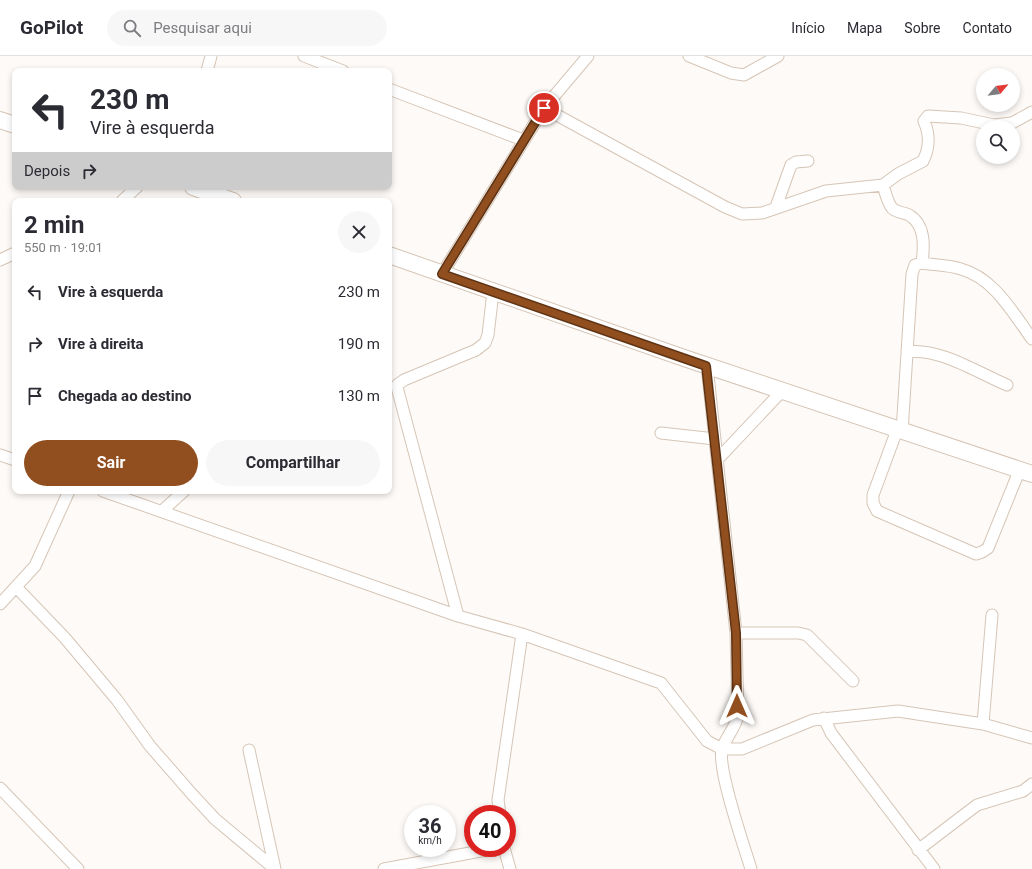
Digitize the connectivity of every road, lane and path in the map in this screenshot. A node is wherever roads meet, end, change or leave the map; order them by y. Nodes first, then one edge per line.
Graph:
1 (211, 56) edge
2 (304, 56) edge
3 (588, 56) edge
4 (689, 56) edge
5 (778, 56) edge
6 (208, 68) edge
7 (335, 68) edge
8 (392, 90) edge
9 (544, 108) junction
10 (1032, 112) edge
11 (0, 120) edge
12 (12, 124) edge
13 (523, 140) junction
14 (808, 161) dead end
15 (883, 185) junction
16 (135, 190) edge
17 (202, 190) edge
18 (125, 198) edge
19 (224, 198) edge
20 (776, 207) junction
21 (392, 256) edge
22 (922, 263) junction
23 (442, 274) junction
24 (493, 292) junction
25 (1032, 339) edge
26 (907, 352) junction
27 (706, 366) junction
28 (393, 384) edge
29 (1008, 385) dead end
30 (782, 391) junction
31 (899, 431) junction
32 (661, 433) dead end
33 (715, 439) junction
34 (0, 455) edge
35 (12, 459) edge
36 (717, 460) junction
37 (1026, 472) edge
38 (68, 494) edge
39 (112, 494) edge
40 (181, 494) edge
41 (162, 511) junction
42 (16, 586) junction
43 (0, 604) edge
44 (992, 615) dead end
45 (458, 616) junction
46 (736, 633) junction
47 (522, 634) junction
48 (853, 681) dead end
49 (824, 718) junction
50 (983, 724) junction
51 (1032, 738) edge
52 (722, 749) junction
53 (249, 750) dead end
54 (1032, 784) edge
55 (0, 788) edge
56 (499, 805) edge
57 (918, 850) junction
58 (464, 854) edge
59 (507, 857) edge
60 (78, 869) edge
61 (275, 869) edge
62 (384, 869) edge
63 (510, 869) edge
64 (751, 869) edge
65 (934, 869) edge

1 - 6 street
2 - 7 street
3 - 9 street
4 - 5 street
8 - 13 street
9 - 13 street
9 - 20 street
10 - 15 street
11 - 12 highway
13 - 23 street
14 - 20 street
15 - 20 street
15 - 22 street
16 - 18 street
17 - 19 highway
21 - 23 highway
22 - 25 street
22 - 26 street
23 - 24 highway
24 - 27 highway
24 - 28 street
26 - 29 street
26 - 31 street
27 - 30 highway
27 - 33 street
28 - 45 street
30 - 31 highway
30 - 36 street
31 - 37 highway
31 - 37 street
32 - 33 street
33 - 36 street
34 - 35 street
36 - 46 street
38 - 42 street
39 - 41 street
40 - 41 street
41 - 45 street
42 - 43 street
42 - 61 street
44 - 50 street
45 - 47 street
46 - 48 street
46 - 52 street
47 - 52 street
47 - 56 street
49 - 50 street
49 - 52 street
49 - 57 street
50 - 51 street
52 - 64 street
53 - 61 street
54 - 57 street
55 - 60 street
57 - 65 street
58 - 62 street
59 - 63 street

